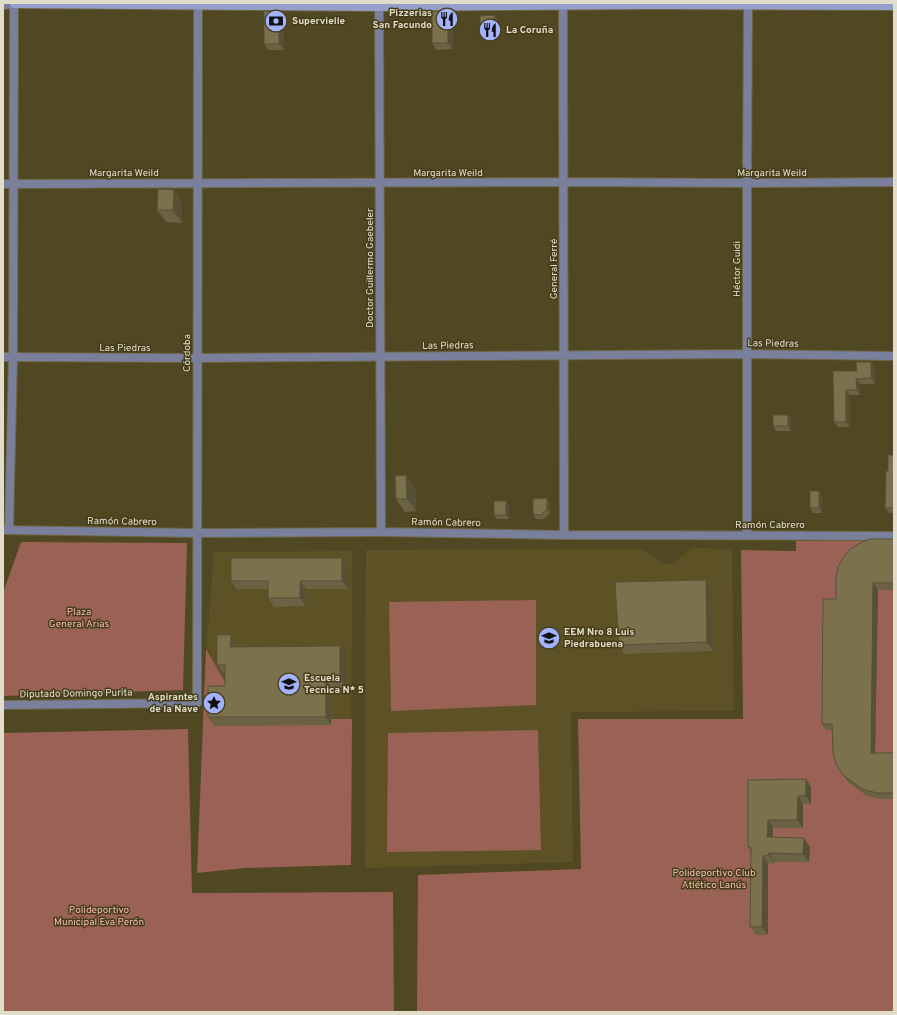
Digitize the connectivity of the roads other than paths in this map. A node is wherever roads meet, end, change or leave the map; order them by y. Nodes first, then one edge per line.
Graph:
1 (14, 4) edge
2 (198, 4) edge
3 (563, 4) edge
4 (748, 4) edge
5 (3, 5) edge
6 (379, 5) edge
7 (894, 6) edge
8 (563, 182) junction
9 (894, 182) edge
10 (197, 183) junction
11 (380, 183) junction
12 (746, 183) junction
13 (3, 184) edge
14 (13, 184) junction
15 (748, 354) junction
16 (564, 355) junction
17 (894, 356) edge
18 (3, 357) edge
19 (13, 357) junction
20 (380, 357) junction
21 (197, 358) junction
22 (6, 530) edge
23 (381, 532) junction
24 (197, 533) junction
25 (564, 535) junction
26 (748, 535) junction
27 (892, 536) edge
28 (197, 703) joint
29 (3, 705) edge

1 - 2 street
1 - 5 street
1 - 14 street
2 - 6 street
2 - 10 street, Córdoba
3 - 4 street
3 - 6 street
3 - 8 street, General Ferré
4 - 7 street
4 - 12 street, Héctor Guidi
6 - 11 street, Doctor Guillermo Gaebeler
8 - 11 street, Margarita Weild
8 - 12 street, Margarita Weild
8 - 16 street, General Ferré
9 - 12 street, Margarita Weild
10 - 11 street, Margarita Weild
10 - 14 street, Margarita Weild
10 - 21 street, Córdoba
11 - 20 street, Doctor Guillermo Gaebeler
12 - 15 street, Héctor Guidi
13 - 14 street, Margarita Weild
14 - 19 street
15 - 16 street, Las Piedras
15 - 17 street, Las Piedras
15 - 26 street, Héctor Guidi
16 - 20 street, Las Piedras
16 - 25 street, General Ferré
18 - 19 street, Las Piedras
19 - 21 street, Las Piedras
19 - 22 street
20 - 21 street, Las Piedras
20 - 23 street, Doctor Guillermo Gaebeler
21 - 24 street, Córdoba
22 - 24 street, Ramón Cabrero
23 - 24 street, Ramón Cabrero
23 - 25 street, Ramón Cabrero
24 - 28 street, Córdoba
25 - 26 street, Ramón Cabrero
26 - 27 street, Ramón Cabrero
28 - 29 street, Diputado Domingo Purita

